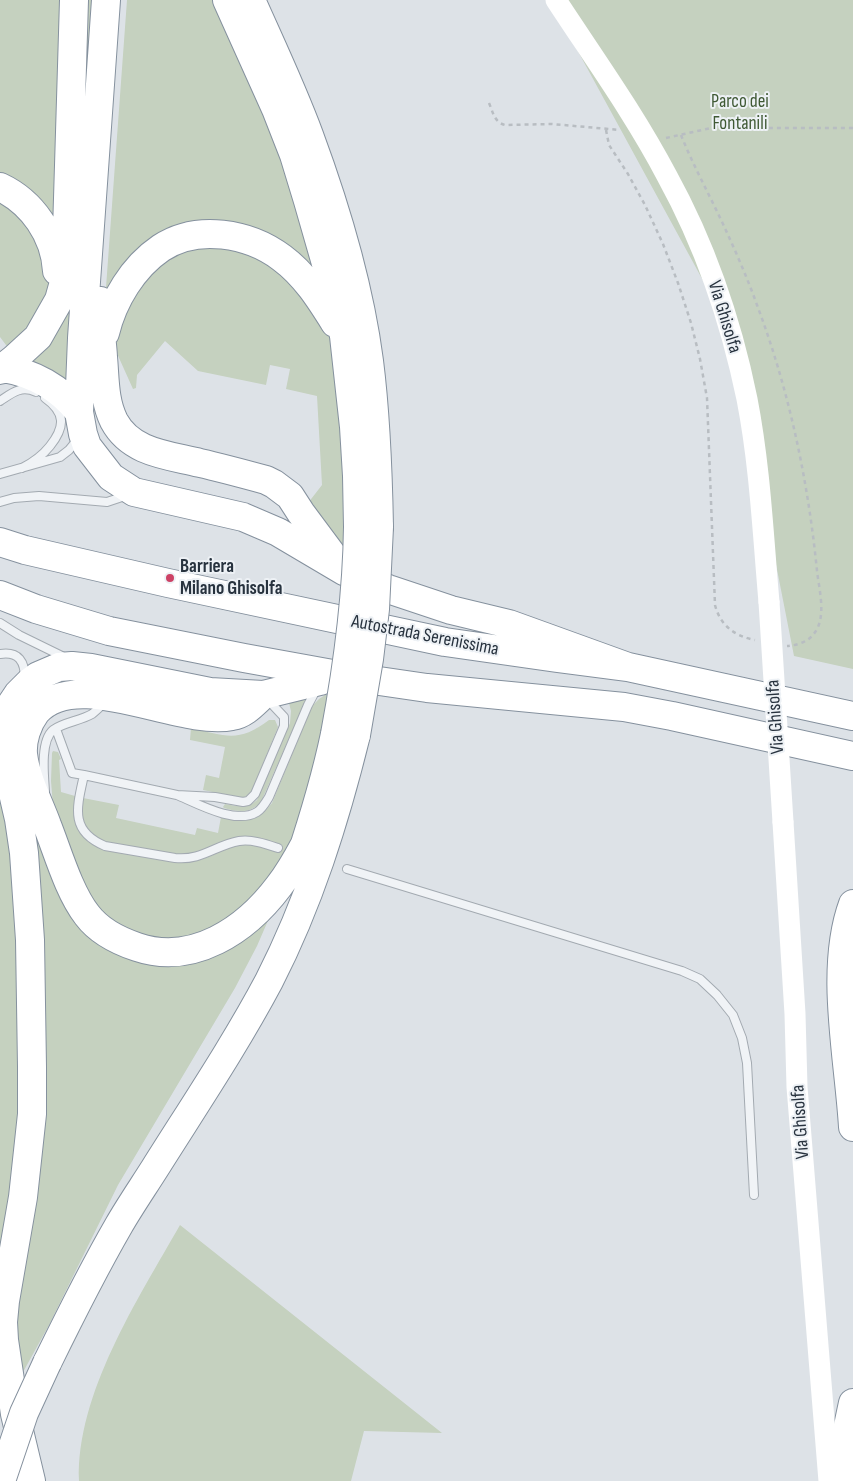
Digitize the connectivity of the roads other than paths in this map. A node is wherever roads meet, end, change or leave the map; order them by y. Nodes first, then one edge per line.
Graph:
1 (74, 0) edge
2 (106, 0) edge
3 (120, 0) edge
4 (227, 0) edge
5 (250, 0) edge
6 (556, 0) edge
7 (0, 187) edge
8 (58, 300) junction
9 (344, 336) junction
10 (102, 341) junction
11 (2, 369) edge
12 (0, 401) edge
13 (81, 423) junction
14 (22, 468) junction
15 (0, 474) edge
16 (134, 492) junction
17 (0, 502) edge
18 (368, 527) junction
19 (0, 542) edge
20 (344, 571) junction
21 (0, 595) edge
22 (0, 623) edge
23 (0, 654) edge
24 (628, 667) junction
25 (91, 668) junction
26 (329, 678) junction
27 (263, 695) junction
28 (110, 697) junction
29 (12, 700) edge
30 (853, 716) edge
31 (56, 729) junction
32 (346, 735) junction
33 (853, 756) edge
34 (84, 775) junction
35 (177, 795) junction
36 (46, 823) junction
37 (305, 844) junction
38 (278, 848) dead end
39 (347, 869) dead end
40 (853, 904) edge
41 (853, 1127) edge
42 (754, 1195) dead end
43 (119, 1225) junction
44 (0, 1368) edge
45 (853, 1403) edge
46 (15, 1414) junction
47 (1, 1481) edge
48 (31, 1481) edge
49 (829, 1481) edge
50 (840, 1481) edge

1 - 8 highway
2 - 13 highway
3 - 10 highway
4 - 9 highway
5 - 18 highway
6 - 49 street, Via Ghisolfa, bridge
7 - 8 highway
8 - 11 highway
9 - 10 highway
9 - 18 highway
10 - 20 highway
11 - 13 highway
12 - 14 lane
13 - 14 lane
13 - 16 highway
14 - 15 lane
16 - 17 lane
16 - 20 highway
18 - 32 highway, bridge
19 - 24 highway, Autostrada Serenissima
20 - 24 highway
21 - 26 highway
22 - 25 lane
23 - 29 lane
24 - 30 highway, Autostrada Serenissima
25 - 27 highway
25 - 29 highway
26 - 27 highway
26 - 33 highway
26 - 35 lane
27 - 28 highway
27 - 35 lane
28 - 31 lane
28 - 36 highway
29 - 46 highway
31 - 34 lane
31 - 36 lane
32 - 37 highway
32 - 43 highway
34 - 35 lane
34 - 38 lane
36 - 37 highway
37 - 43 highway
39 - 42 lane
40 - 41 highway
43 - 47 highway, bridge
44 - 46 highway
45 - 50 highway
46 - 48 highway

